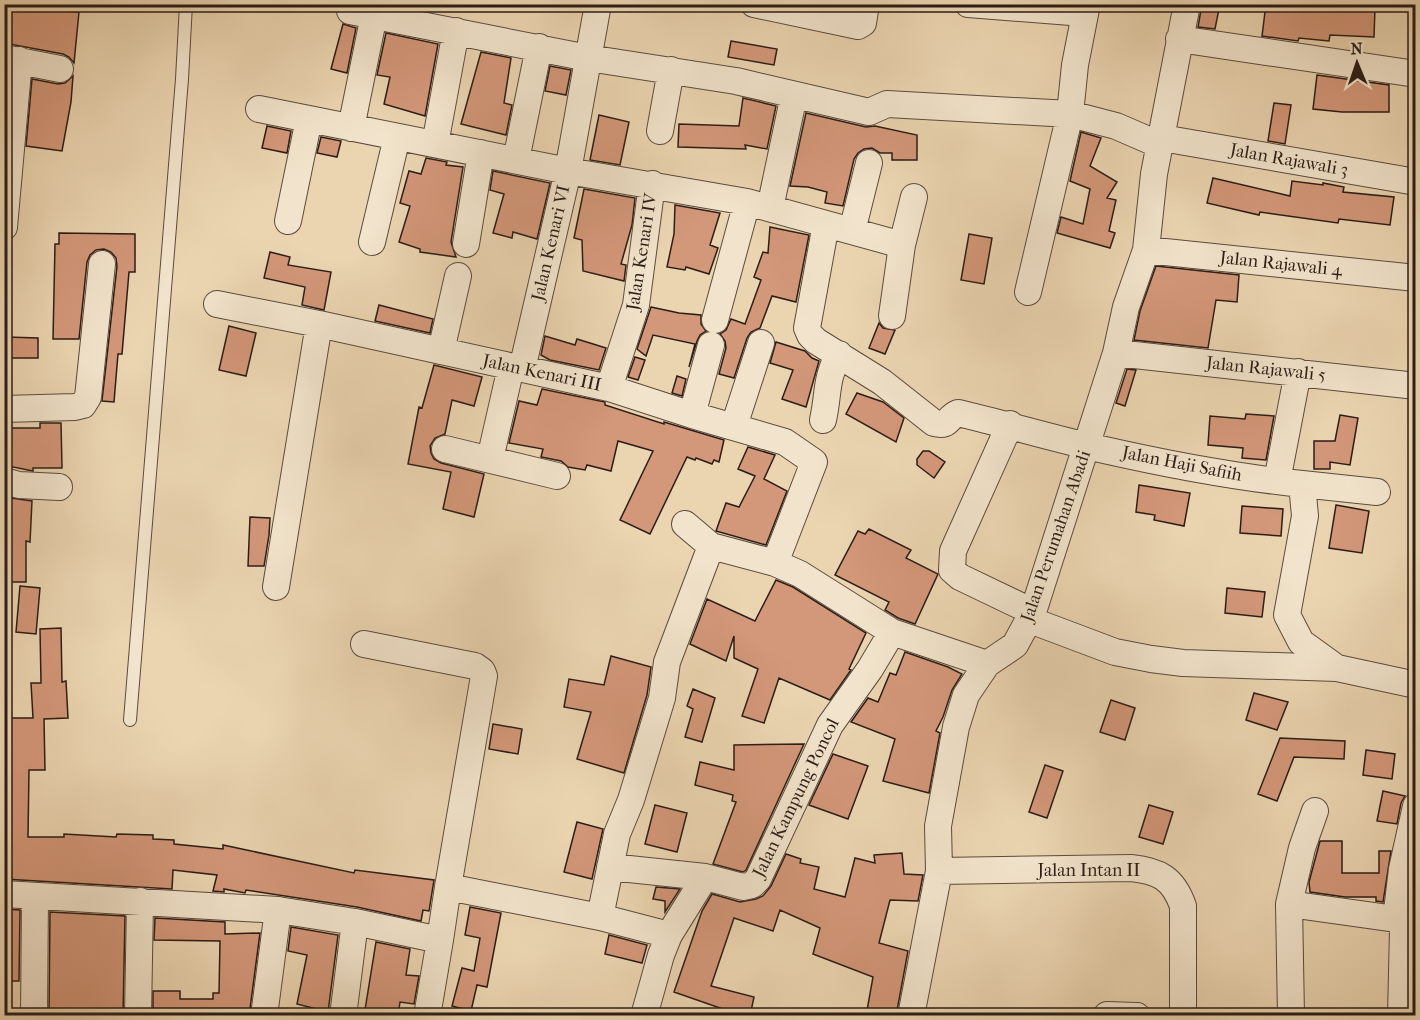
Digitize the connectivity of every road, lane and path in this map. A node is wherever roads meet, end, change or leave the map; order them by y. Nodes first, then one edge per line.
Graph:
1 (186, 4) edge
2 (598, 4) edge
3 (754, 4) edge
4 (866, 4) edge
5 (968, 4) edge
6 (1187, 4) edge
7 (1085, 9) edge
8 (456, 31) junction
9 (1179, 39) junction
10 (539, 47) junction
11 (588, 58) junction
12 (12, 59) edge
13 (60, 69) dead end
14 (671, 70) junction
15 (1416, 74) edge
16 (794, 95) junction
17 (259, 109) dead end
18 (1070, 114) junction
19 (309, 119) junction
20 (351, 128) junction
21 (660, 131) dead end
22 (396, 137) junction
23 (1161, 142) junction
24 (435, 144) junction
25 (481, 153) junction
26 (516, 160) junction
27 (869, 163) dead end
28 (568, 171) junction
29 (1416, 182) edge
30 (652, 184) junction
31 (914, 197) dead end
32 (758, 205) junction
33 (288, 222) dead end
34 (826, 224) junction
35 (4, 227) edge
36 (852, 231) junction
37 (372, 242) dead end
38 (466, 244) dead end
39 (902, 244) junction
40 (1146, 250) junction
41 (102, 264) dead end
42 (458, 276) dead end
43 (1416, 278) edge
44 (1028, 292) dead end
45 (217, 304) dead end
46 (892, 316) dead end
47 (715, 320) dead end
48 (319, 324) junction
49 (761, 343) dead end
50 (711, 345) dead end
51 (441, 351) junction
52 (1116, 353) junction
53 (842, 356) junction
54 (516, 368) junction
55 (1298, 372) junction
56 (1416, 386) edge
57 (609, 388) junction
58 (4, 409) edge
59 (692, 415) junction
60 (823, 420) dead end
61 (1010, 424) junction
62 (734, 426) junction
63 (1087, 445) junction
64 (445, 449) dead end
65 (490, 459) junction
66 (557, 476) dead end
67 (4, 481) edge
68 (1290, 483) junction
69 (59, 487) dead end
70 (1377, 492) dead end
71 (685, 524) dead end
72 (711, 546) junction
73 (775, 563) junction
74 (276, 587) dead end
75 (1032, 616) junction
76 (892, 632) junction
77 (364, 644) dead end
78 (987, 664) junction
79 (1337, 668) junction
80 (1416, 685) edge
81 (130, 720) dead end
82 (1416, 806) edge
83 (1315, 811) dead end
84 (610, 867) junction
85 (939, 871) junction
86 (705, 877) junction
87 (448, 887) junction
88 (4, 894) edge
89 (34, 896) junction
90 (140, 901) junction
91 (1289, 904) junction
92 (278, 910) junction
93 (600, 917) junction
94 (1396, 918) junction
95 (355, 922) junction
96 (669, 935) junction
97 (440, 940) junction
98 (1107, 1014) edge
99 (34, 1016) edge
100 (138, 1016) edge
101 (264, 1016) edge
102 (343, 1016) edge
103 (428, 1016) edge
104 (644, 1016) edge
105 (911, 1016) edge
106 (1137, 1016) edge
107 (1183, 1016) edge
108 (1291, 1016) edge
109 (1401, 1016) edge

1 - 81 lane
2 - 11 street, Jalan Kenari VI
3 - 4 street
5 - 7 street
6 - 9 street, Jalan Perumahan Abadi
7 - 18 street
8 - 10 street, Jalan Rajawali 3
8 - 20 street, Jalan Rajawali 3
8 - 24 street
9 - 15 street
9 - 23 street, Jalan Perumahan Abadi
10 - 11 street, Jalan Rajawali 3
10 - 26 street
11 - 14 street, Jalan Rajawali 3
11 - 28 street, Jalan Kenari VI
12 - 13 street
12 - 35 street
14 - 16 street, Jalan Rajawali 3
14 - 21 street
16 - 18 street, Jalan Rajawali 3
16 - 32 street
17 - 19 street
18 - 23 street, Jalan Rajawali 3
18 - 44 street
19 - 20 street
19 - 33 street
20 - 22 street
22 - 24 street
22 - 37 street
23 - 29 street, Jalan Rajawali 3
23 - 40 street, Jalan Perumahan Abadi
24 - 25 street
25 - 26 street
25 - 38 street
26 - 28 street
27 - 36 street
28 - 30 street
28 - 54 street, Jalan Kenari VI
30 - 32 street
30 - 57 street, Jalan Kenari IV
31 - 39 street
32 - 34 street
32 - 47 street
34 - 36 street
34 - 53 street
36 - 39 street
39 - 46 street
40 - 43 street, Jalan Rajawali 4
40 - 52 street, Jalan Perumahan Abadi
41 - 58 street
42 - 51 street
45 - 48 street, Jalan Kenari III
48 - 51 street, Jalan Kenari III
48 - 74 street
49 - 62 street
50 - 59 street
51 - 54 street, Jalan Kenari III
52 - 55 street, Jalan Rajawali 5
52 - 63 street, Jalan Perumahan Abadi
53 - 60 street
53 - 61 street, Jalan Haji Safiih
54 - 57 street, Jalan Kenari III
54 - 65 street, Jalan Kenari VI
55 - 56 street, Jalan Rajawali 5
55 - 68 street
57 - 59 street, Jalan Kenari III
59 - 62 street, Jalan Kenari III
61 - 63 street, Jalan Haji Safiih
61 - 75 street
62 - 73 street, Jalan Kenari III
63 - 68 street, Jalan Haji Safiih
63 - 75 street, Jalan Perumahan Abadi
64 - 65 street
65 - 66 street
67 - 69 street
68 - 70 street, Jalan Haji Safiih
68 - 79 street
71 - 72 street
72 - 73 street
72 - 84 street
73 - 76 street
75 - 78 street, Jalan Perumahan Abadi
75 - 79 street
76 - 78 street
76 - 86 street, Jalan Kampung Poncol
77 - 87 street
78 - 85 street, Jalan Perumahan Abadi
79 - 80 street
82 - 94 street
83 - 91 street
84 - 86 street, Jalan Kampung Poncol
84 - 93 street
85 - 105 street, Jalan Perumahan Abadi
85 - 107 street, Jalan Intan II
86 - 96 street
87 - 93 street
87 - 97 street
88 - 89 street
89 - 90 street
89 - 99 street
90 - 92 street
90 - 100 street
91 - 94 street
91 - 108 street
92 - 95 street
92 - 101 street
93 - 96 street
94 - 109 street
95 - 97 street
95 - 102 street
96 - 104 street
97 - 103 street
98 - 106 street

